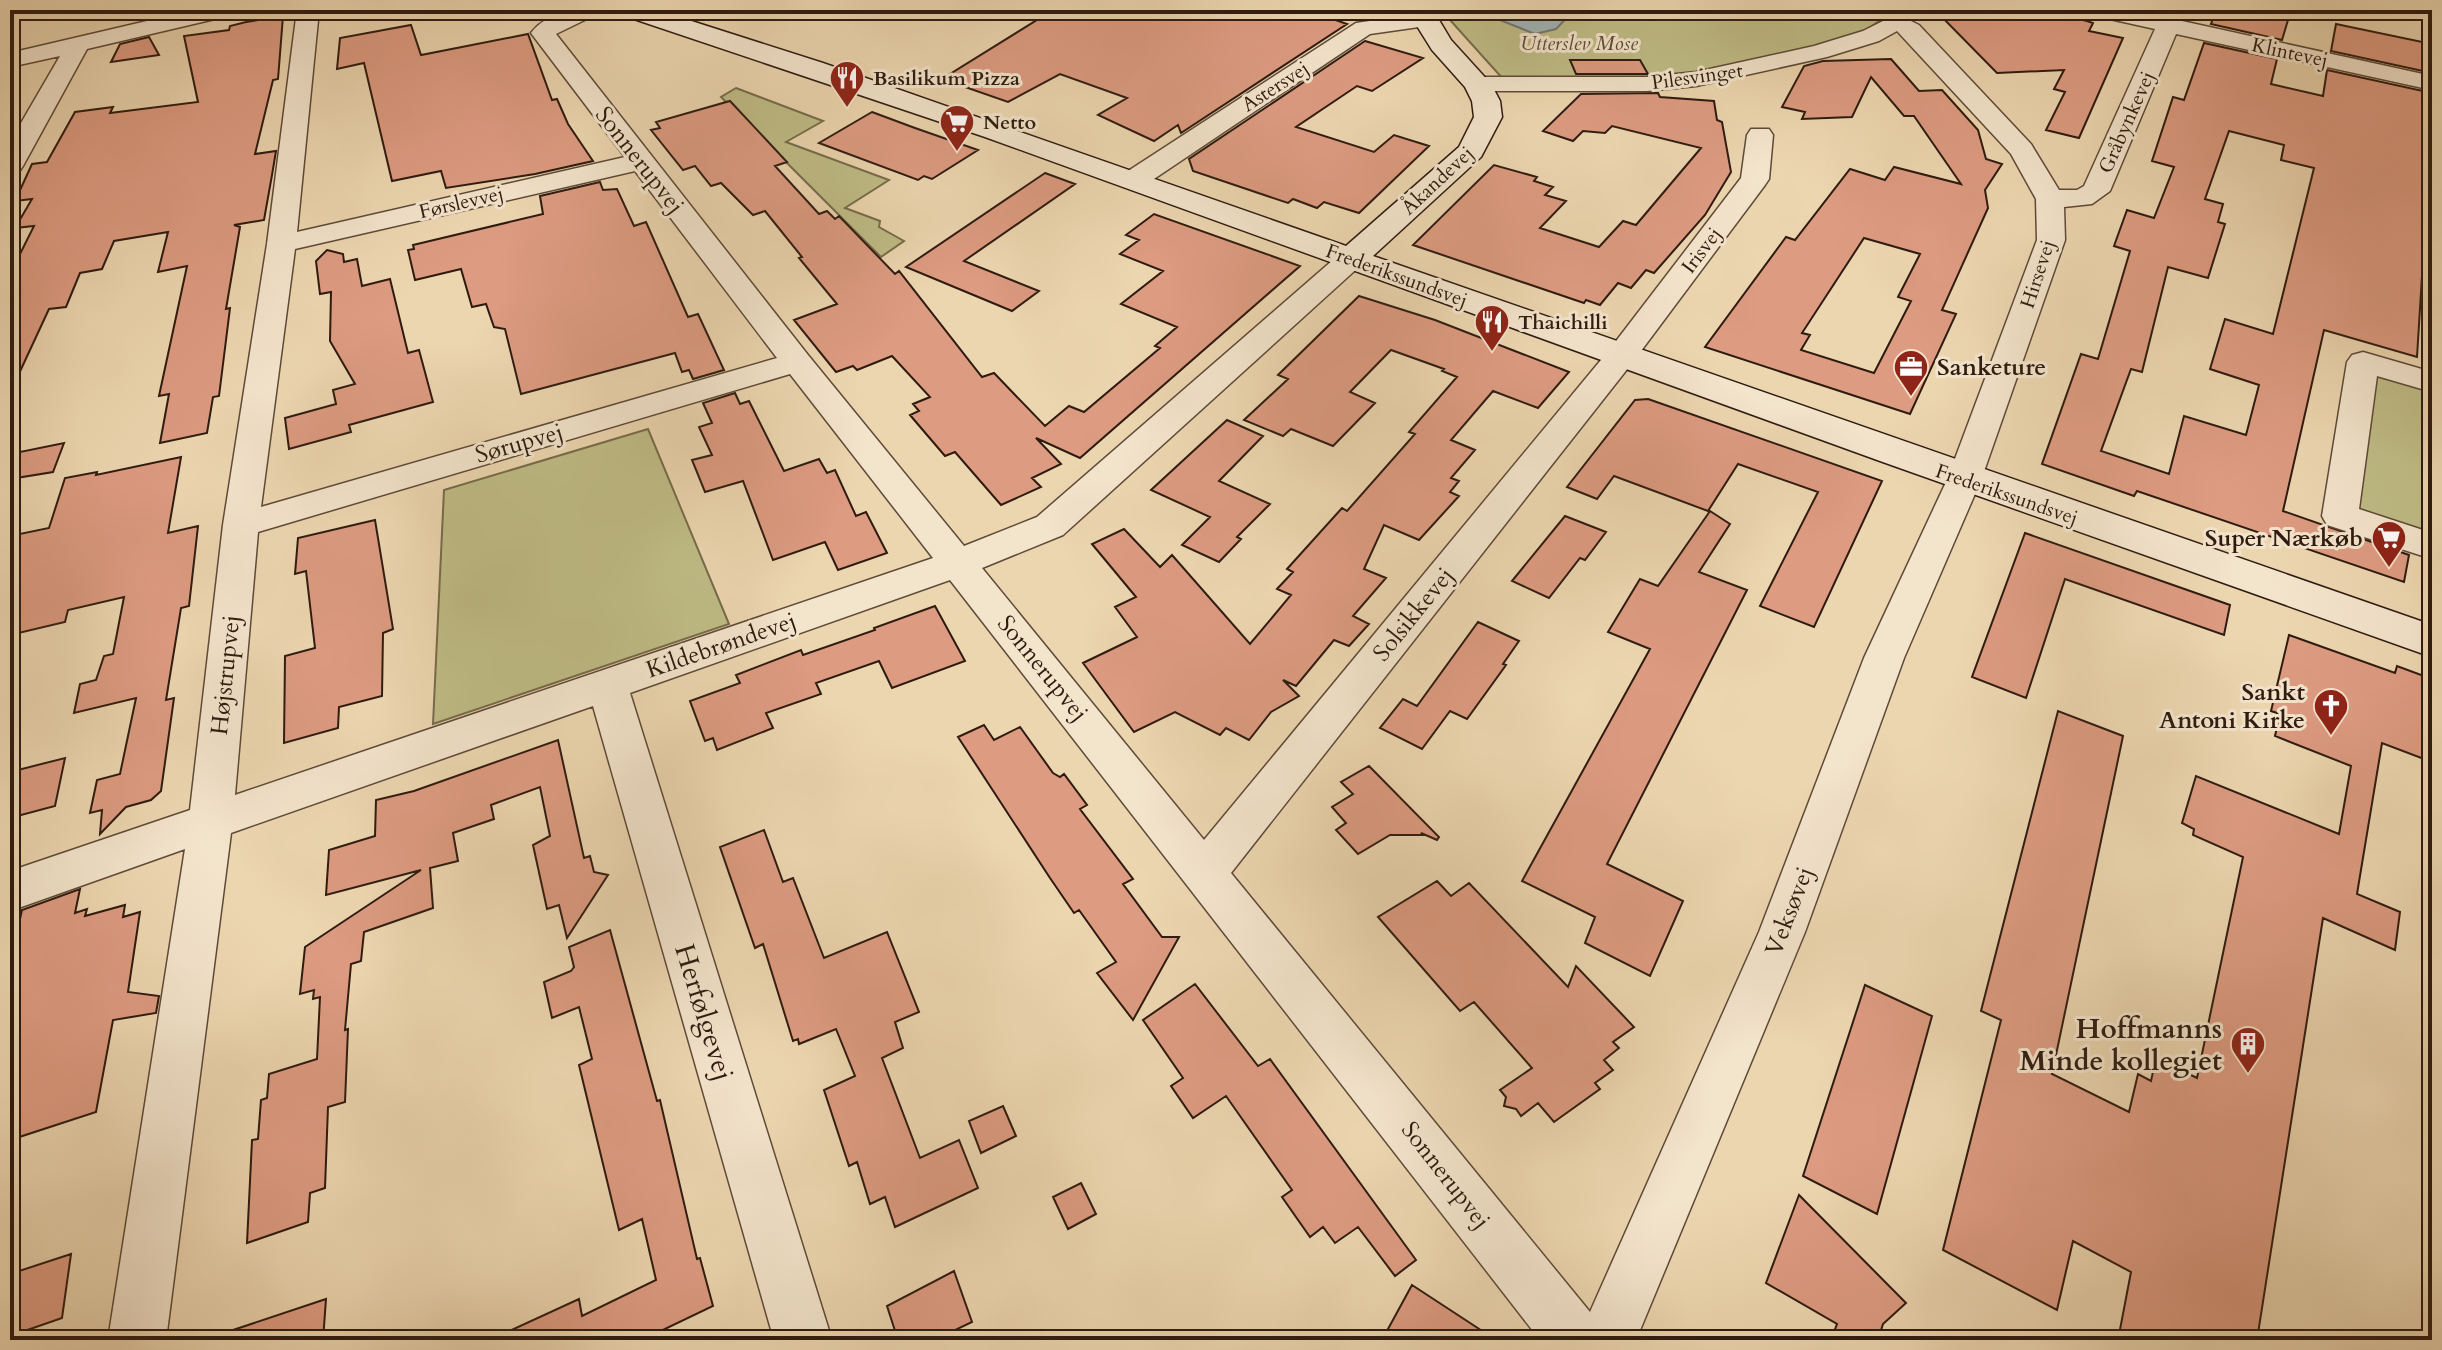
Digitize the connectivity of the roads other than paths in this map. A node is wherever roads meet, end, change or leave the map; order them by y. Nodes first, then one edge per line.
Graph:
1 (224, 10) edge
2 (308, 10) edge
3 (587, 10) edge
4 (631, 10) edge
5 (2100, 10) edge
6 (1423, 15) edge
7 (1898, 16) edge
8 (2172, 18) edge
9 (77, 46) junction
10 (10, 60) edge
11 (2432, 83) edge
12 (1477, 84) junction
13 (1760, 135) dead end
14 (642, 161) junction
15 (10, 166) edge
16 (1135, 179) junction
17 (2050, 199) junction
18 (281, 244) junction
19 (1351, 259) junction
20 (1621, 356) junction
21 (797, 362) junction
22 (2432, 382) edge
23 (1964, 480) junction
24 (241, 525) junction
25 (2432, 546) edge
26 (959, 563) junction
27 (2432, 641) edge
28 (607, 685) junction
29 (211, 821) junction
30 (1205, 872) junction
31 (10, 891) edge
32 (137, 1340) edge
33 (803, 1340) edge
34 (1576, 1340) edge
35 (1607, 1340) edge

1 - 9 street
2 - 18 street, Højstrupvej
3 - 14 street, Sonnerupvej
4 - 16 main road, Frederikssundsvej
5 - 8 street, Klintevej
6 - 12 main road, Åkandevej
6 - 16 street, Astersvej
7 - 12 street, Pilesvinget
7 - 17 street, Hirsevej
8 - 11 street, Klintevej
8 - 17 street, Gråbynkevej
9 - 10 street
9 - 15 street
12 - 19 main road, Åkandevej
13 - 20 street, Irisvej
14 - 18 street, Førslevvej
14 - 21 street, Sonnerupvej
16 - 19 main road, Frederikssundsvej
17 - 23 street, Hirsevej
18 - 24 street, Højstrupvej
19 - 20 main road, Frederikssundsvej
19 - 26 street, Kildebrøndevej
20 - 23 main road, Frederikssundsvej
20 - 30 street, Solsikkevej
21 - 24 street, Sørupvej
21 - 26 street, Sonnerupvej
22 - 25 street
23 - 27 main road, Frederikssundsvej
23 - 35 street, Veksøvej
24 - 29 street, Højstrupvej
26 - 28 street, Kildebrøndevej
26 - 30 street, Sonnerupvej
28 - 29 street, Kildebrøndevej
28 - 33 street, Herfølgevej
29 - 31 street, Kildebrøndevej
29 - 32 street, Højstrupvej
30 - 34 street, Sonnerupvej

